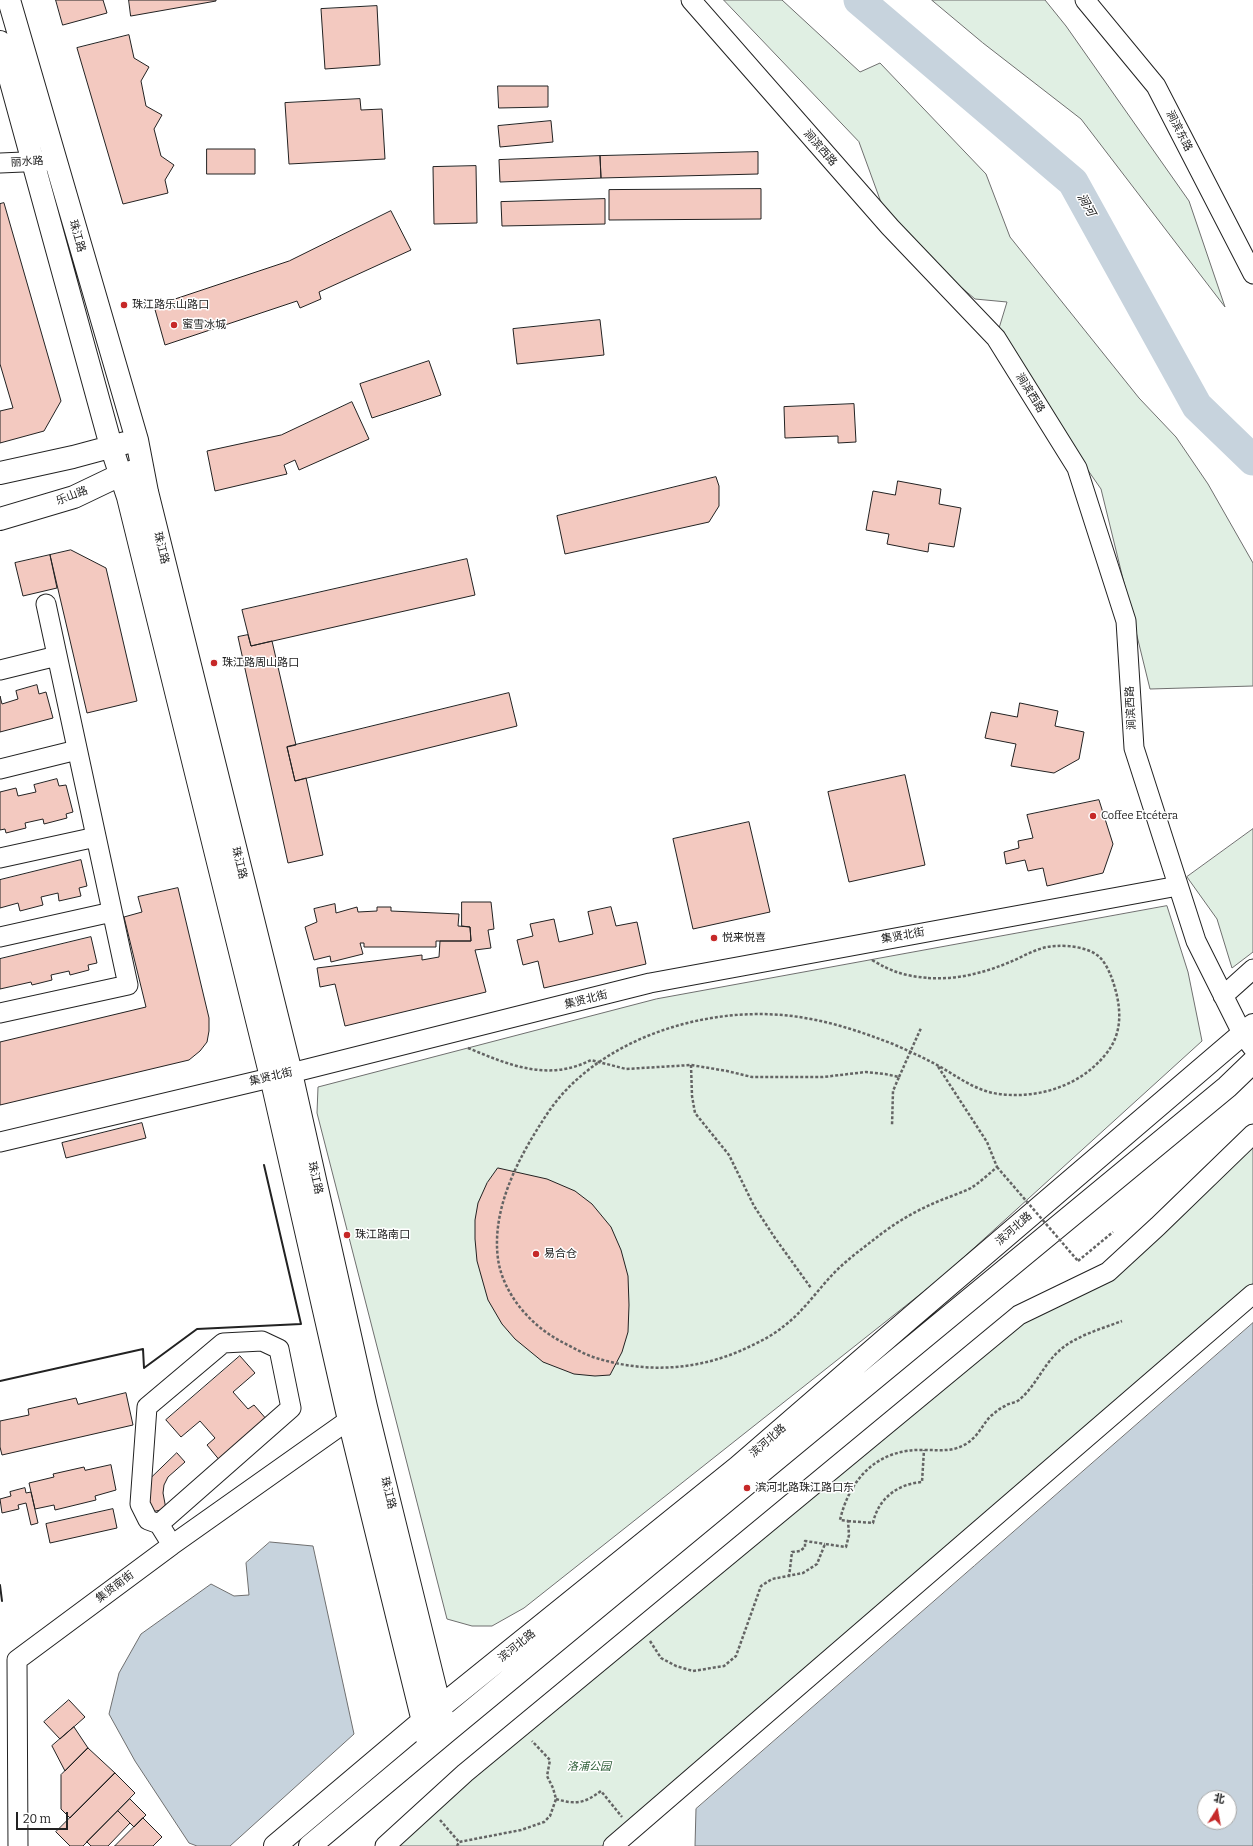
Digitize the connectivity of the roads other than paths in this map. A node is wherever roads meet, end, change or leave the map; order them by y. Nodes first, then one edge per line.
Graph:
1 (9, 0) edge
2 (691, 0) edge
3 (1085, 0) edge
4 (0, 42) edge
5 (44, 161) junction
6 (0, 163) edge
7 (1253, 274) edge
8 (136, 440) junction
9 (111, 446) junction
10 (74, 457) junction
11 (143, 468) junction
12 (0, 473) edge
13 (120, 475) junction
14 (0, 478) edge
15 (74, 497) junction
16 (0, 513) edge
17 (0, 519) edge
18 (46, 604) dead end
19 (57, 656) junction
20 (0, 670) edge
21 (78, 750) junction
22 (0, 769) edge
23 (96, 837) junction
24 (0, 858) edge
25 (1178, 886) junction
26 (112, 912) junction
27 (0, 937) edge
28 (1253, 969) edge
29 (1223, 996) junction
30 (0, 1013) edge
31 (1250, 1036) edge
32 (1253, 1062) edge
33 (281, 1075) junction
34 (1253, 1134) edge
35 (0, 1142) edge
36 (1253, 1294) edge
37 (366, 1408) junction
38 (349, 1420) junction
39 (159, 1524) junction
40 (172, 1546) junction
41 (440, 1708) junction
42 (423, 1721) junction
43 (446, 1732) junction
44 (429, 1746) junction
45 (18, 1846) edge
46 (275, 1846) edge
47 (310, 1846) edge
48 (385, 1846) edge
49 (613, 1846) edge

1 - 5 main road, 珠江路
2 - 25 street, 涧滨西路
3 - 7 street, 涧滨东路
4 - 5 main road, 珠江路
5 - 6 street, 丽水路
5 - 8 main road, 珠江路
5 - 9 main road, 珠江路
8 - 9 main road
8 - 11 main road, 珠江路
9 - 10 main road
9 - 13 main road, 珠江路
10 - 12 main road
10 - 14 main road
11 - 13 main road, 乐山路
11 - 33 main road, 珠江路
13 - 15 main road, 乐山路
13 - 33 main road, 珠江路
15 - 16 main road
15 - 17 main road, 乐山路
18 - 19 street
19 - 20 street
19 - 21 street
21 - 22 street
21 - 23 street
23 - 24 street
23 - 26 street
25 - 29 street, 涧滨西路
25 - 33 street, 集贤北街
26 - 27 street
26 - 30 street
28 - 29 street
29 - 31 street, 涧滨西路
31 - 41 main road, 滨河北路
32 - 43 main road, 滨河北路
33 - 35 street, 集贤北街
33 - 37 main road, 珠江路
33 - 38 main road, 珠江路
34 - 48 street
36 - 49 street
37 - 38 street, 集贤南街
37 - 41 main road, 珠江路
38 - 40 street, 集贤南街
38 - 42 main road, 珠江路
39 - 39 street
39 - 40 street
40 - 45 street, 集贤南街
41 - 42 main road, 滨河北路
41 - 43 main road, 珠江路
42 - 44 main road, 珠江路
42 - 46 main road, 滨河北路
43 - 44 main road, 滨河北路
44 - 47 main road, 滨河北路

